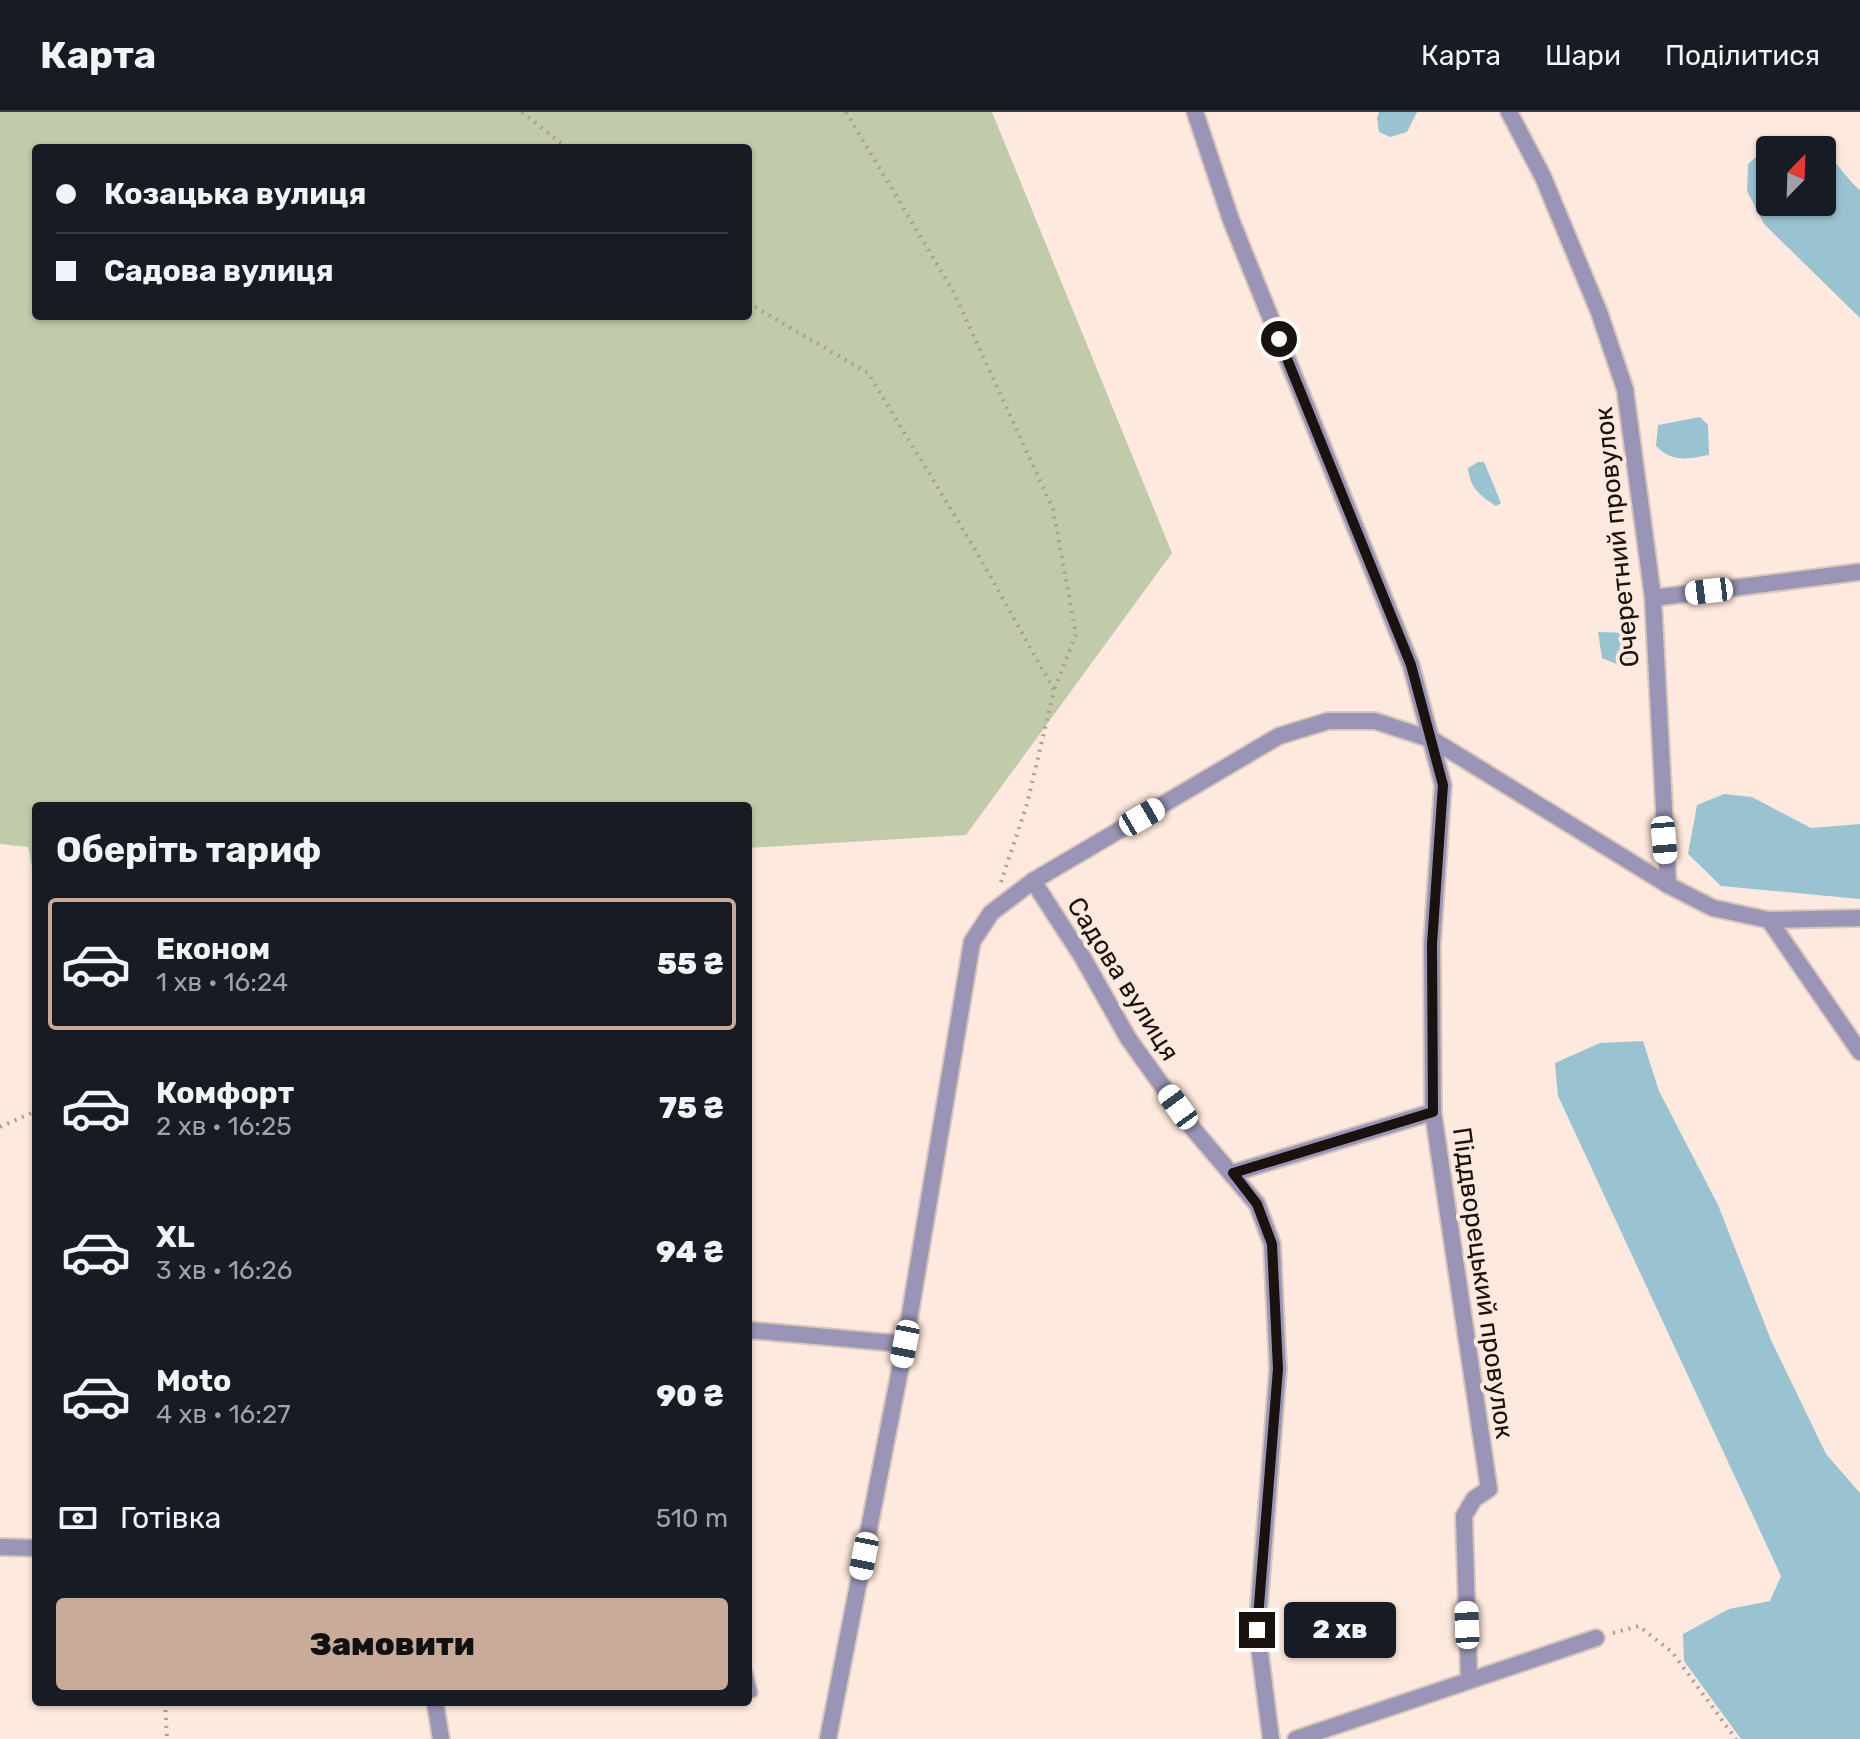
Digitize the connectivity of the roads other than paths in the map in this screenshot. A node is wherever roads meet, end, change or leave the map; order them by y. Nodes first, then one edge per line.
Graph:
1 (1195, 112) edge
2 (1509, 112) edge
3 (1860, 572) edge
4 (1653, 598) junction
5 (1433, 740) junction
6 (1033, 881) junction
7 (1668, 885) junction
8 (1860, 918) edge
9 (1769, 920) junction
10 (1860, 1052) edge
11 (1433, 1112) junction
12 (1233, 1173) junction
13 (752, 1330) edge
14 (905, 1344) junction
15 (0, 1547) edge
16 (32, 1548) edge
17 (1596, 1638) road end
18 (1469, 1679) junction
19 (436, 1706) edge
20 (441, 1739) edge
21 (828, 1739) edge
22 (1271, 1739) edge
23 (1296, 1739) edge

1 - 5 street, Піддворецький провулок
2 - 4 street, Очеретний провулок
3 - 4 street
4 - 7 street, Очеретний провулок
5 - 6 street
5 - 7 street
5 - 11 street, Піддворецький провулок
6 - 12 street, Садова вулиця
6 - 14 street
7 - 9 street
8 - 9 street
9 - 10 street
11 - 12 street
11 - 18 street, Піддворецький провулок
12 - 22 street, Садова вулиця
13 - 14 street
14 - 21 street
15 - 16 street
17 - 18 street
18 - 23 street
19 - 20 street

